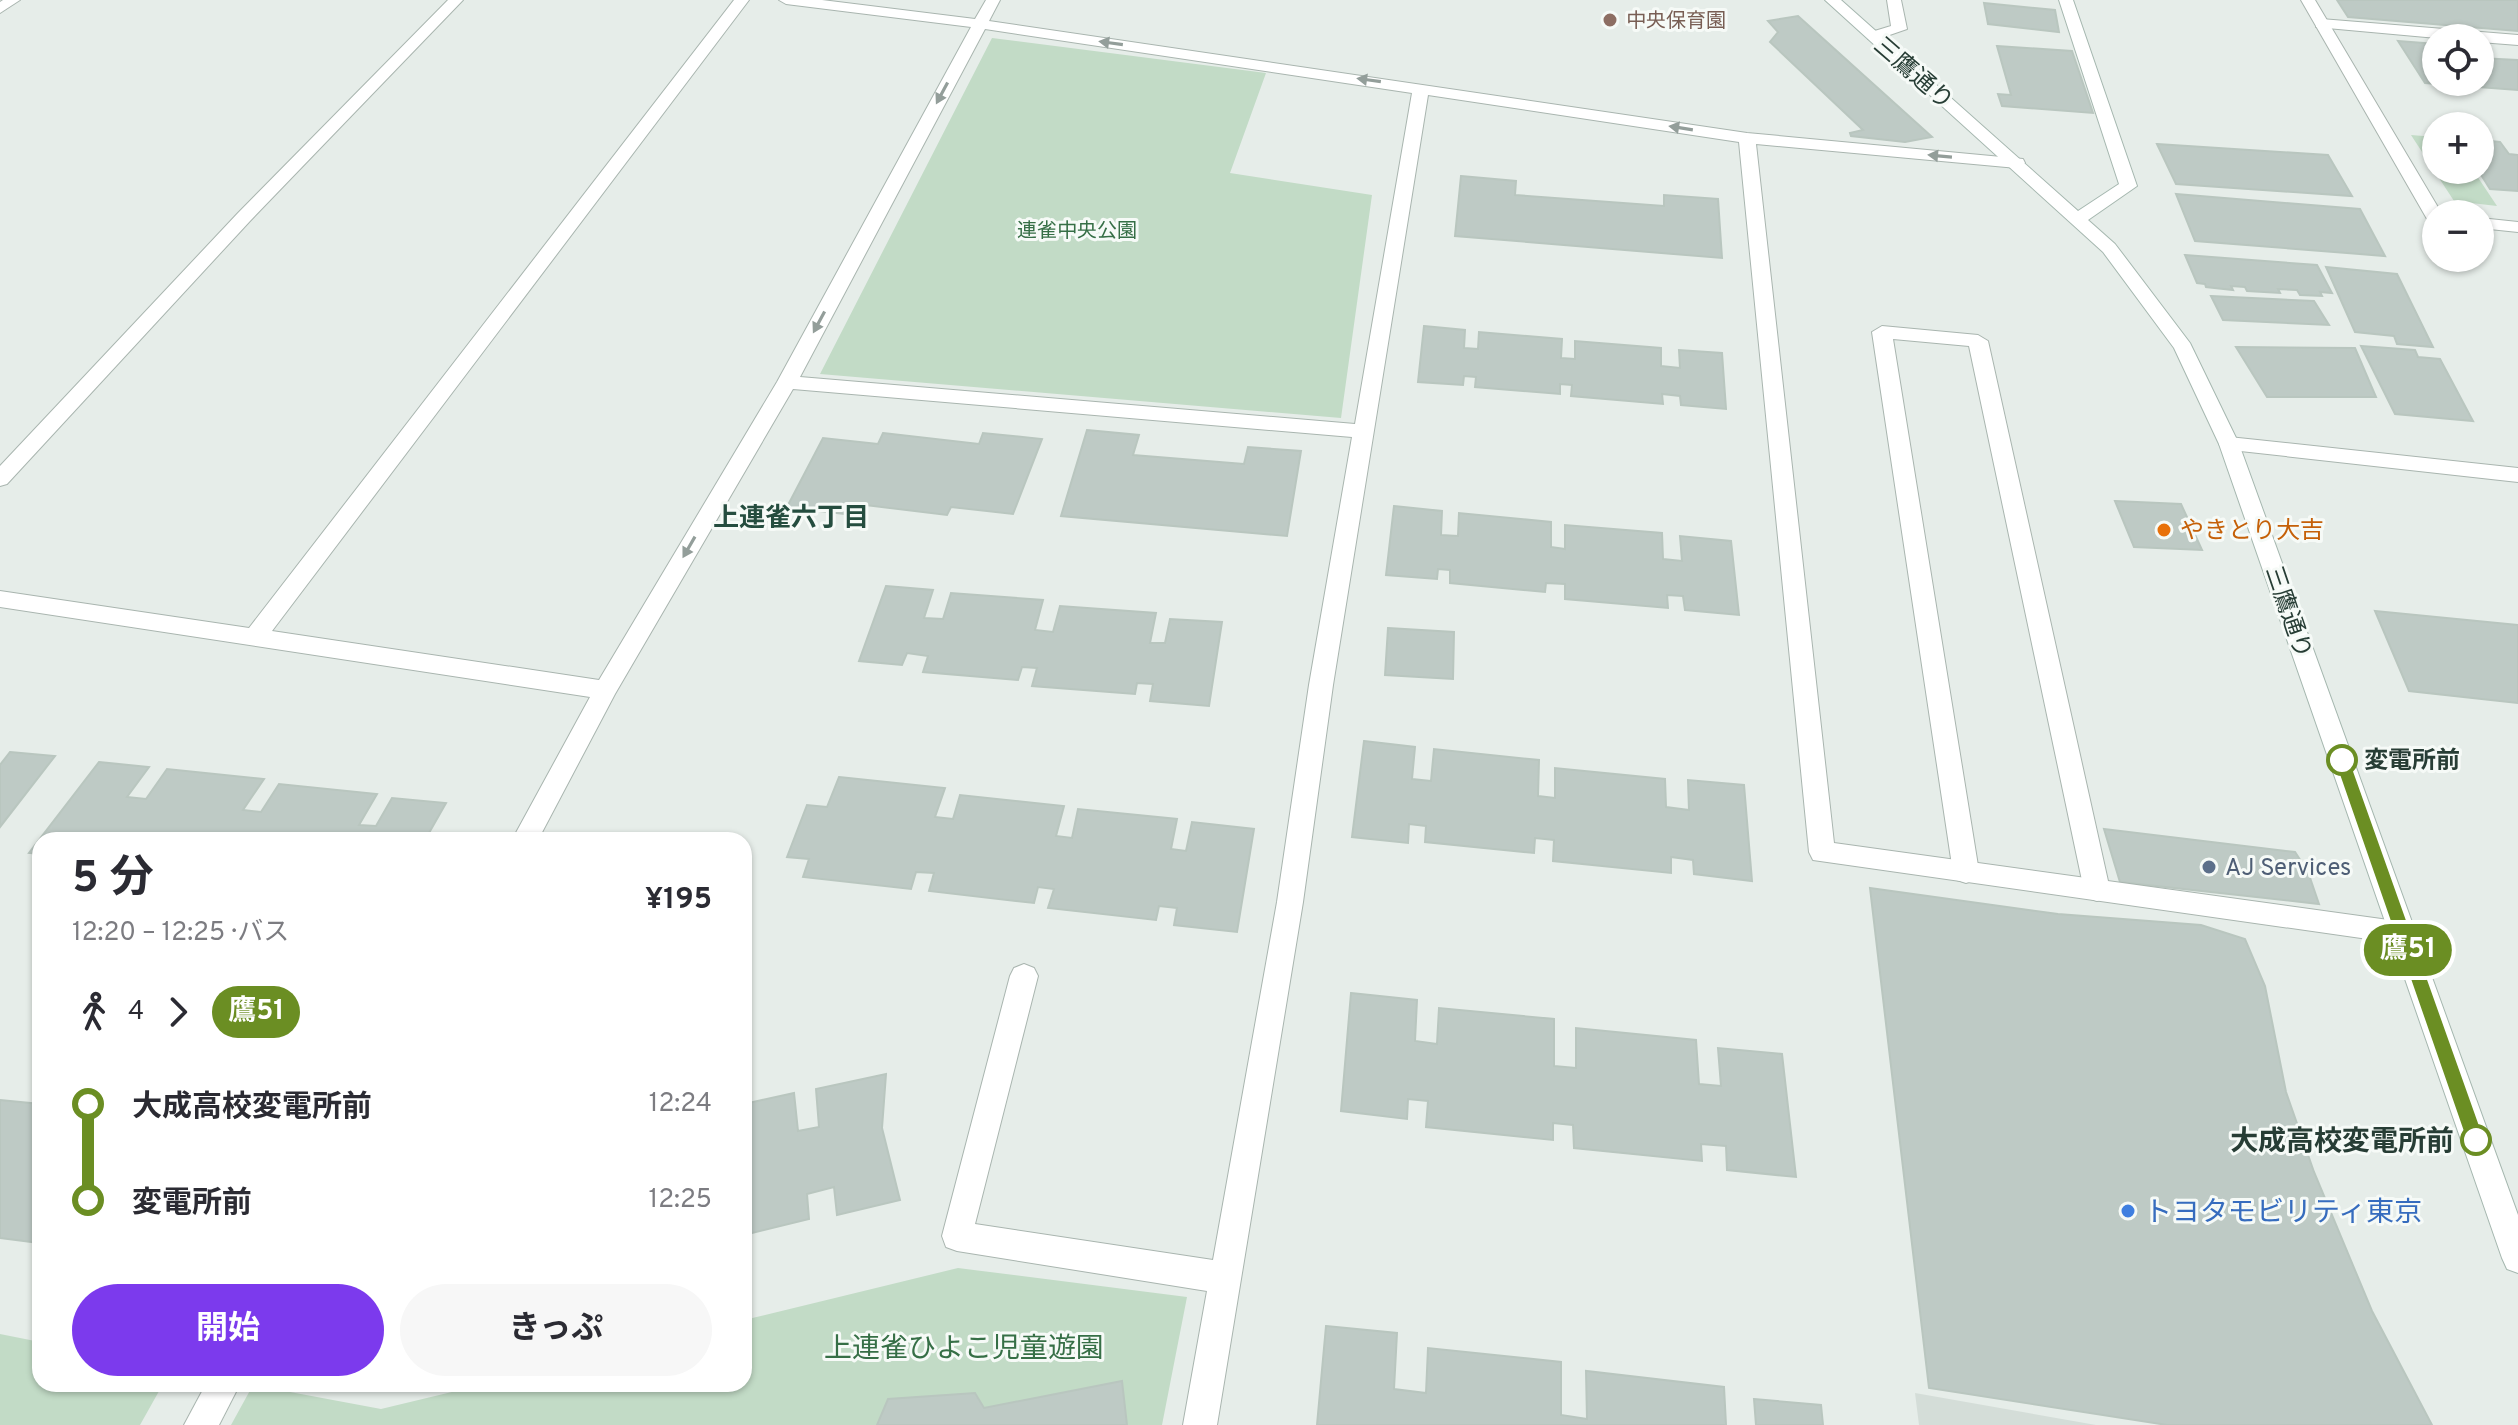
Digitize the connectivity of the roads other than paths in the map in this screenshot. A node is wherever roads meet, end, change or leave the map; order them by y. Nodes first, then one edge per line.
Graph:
1 (13, 0) edge
2 (456, 0) edge
3 (742, 0) edge
4 (786, 0) edge
5 (993, 0) edge
6 (1832, 0) edge
7 (1894, 0) edge
8 (2066, 0) edge
9 (2308, 0) edge
10 (810, 1) edge
11 (0, 9) edge
12 (979, 24) junction
13 (2321, 24) junction
14 (1873, 36) junction
15 (2518, 40) edge
16 (1421, 88) junction
17 (1747, 138) junction
18 (2017, 163) junction
19 (2425, 200) edge
20 (2079, 218) junction
21 (2494, 224) edge
22 (2518, 227) edge
23 (787, 382) junction
24 (1364, 431) junction
25 (2229, 444) junction
26 (2518, 475) edge
27 (0, 479) edge
28 (0, 599) edge
29 (254, 638) junction
30 (605, 690) junction
31 (529, 832) edge
32 (1966, 872) junction
33 (2097, 890) junction
34 (2403, 933) junction
35 (1024, 976) dead end
36 (2518, 1258) edge
37 (1225, 1278) junction
38 (220, 1392) edge
39 (201, 1425) edge
40 (1200, 1425) edge

1 - 11 street
2 - 27 street
3 - 29 street
4 - 10 street
5 - 12 street
6 - 14 street, 三鷹通り
7 - 14 street
8 - 20 street
9 - 13 street
10 - 12 street
16 -> 12 street
12 -> 23 street
13 - 15 street
13 - 19 street
14 - 18 street, 三鷹通り
17 -> 16 street
16 - 24 street
18 -> 17 street
17 - 32 street
18 - 20 street, 三鷹通り
20 - 25 street, 三鷹通り
21 - 22 street
23 - 24 street
23 -> 30 street
24 - 37 street
25 - 26 street
25 - 34 street, 三鷹通り
28 - 29 street
29 - 30 street
30 - 31 street
32 - 33 street
32 - 33 street
33 - 34 street
34 - 36 street, 三鷹通り
35 - 37 street
37 - 40 street
38 - 39 street

